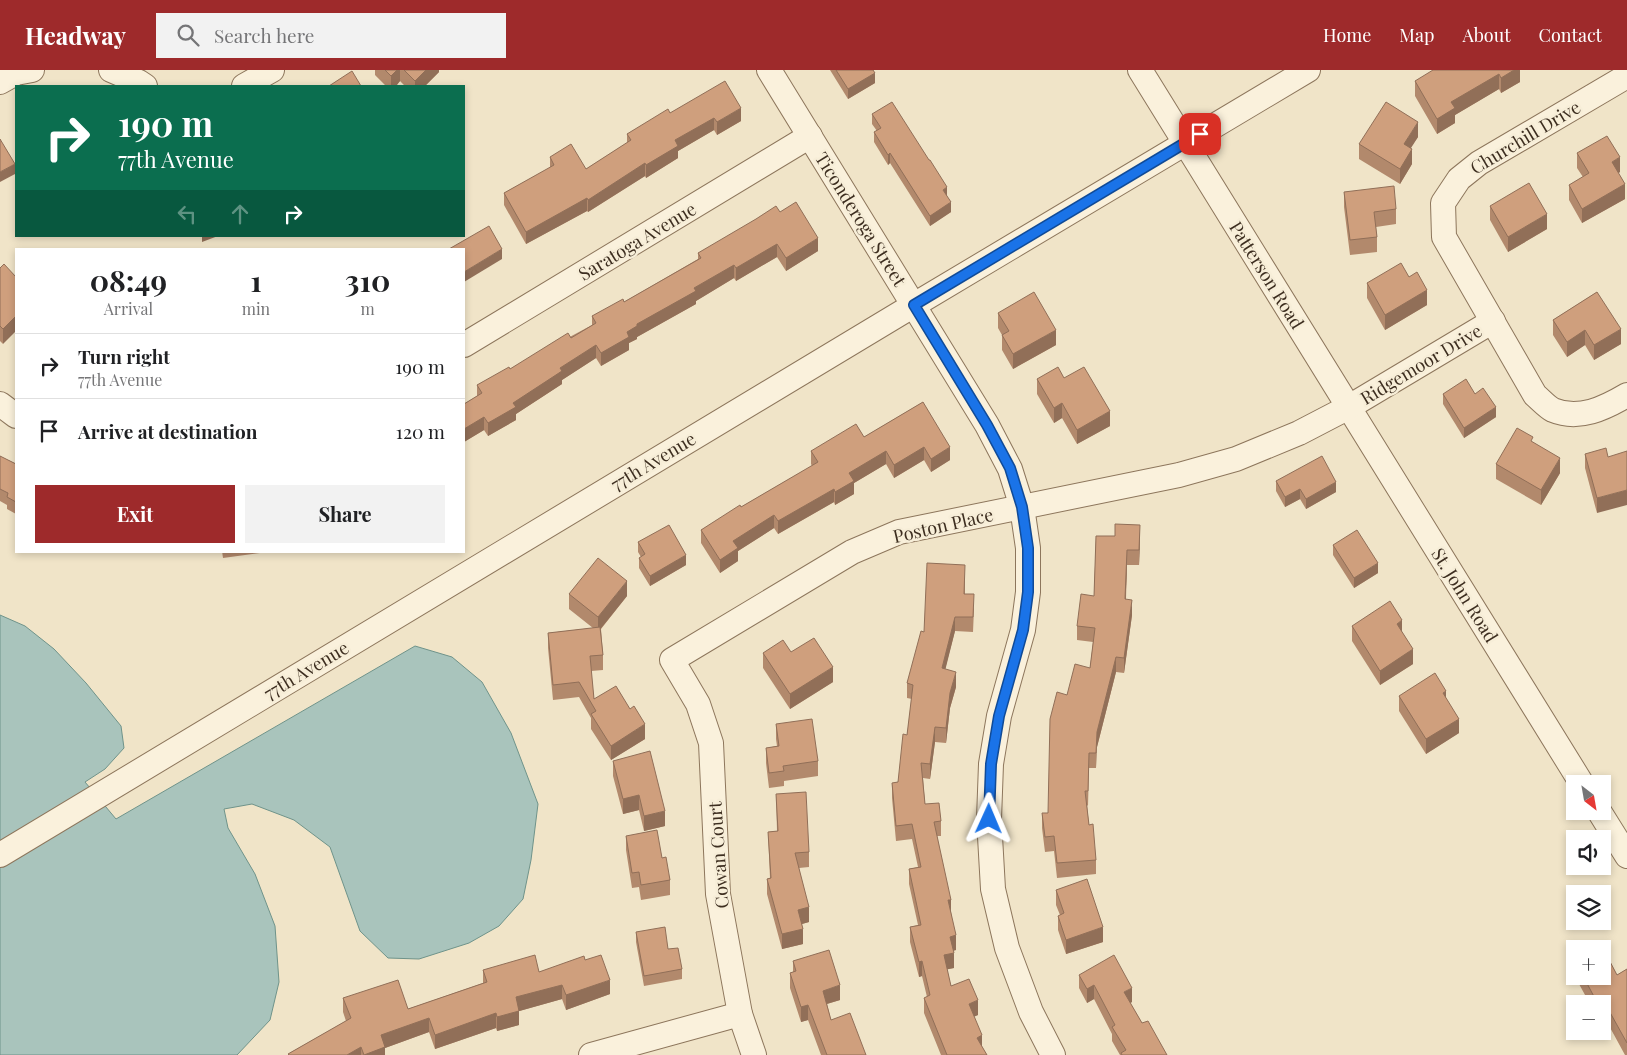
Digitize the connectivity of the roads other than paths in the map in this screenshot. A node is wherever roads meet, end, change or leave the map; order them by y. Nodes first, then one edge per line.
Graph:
1 (32, 70) edge
2 (111, 70) edge
3 (272, 70) edge
4 (769, 70) edge
5 (1140, 70) edge
6 (1308, 70) edge
7 (1627, 76) edge
8 (0, 82) edge
9 (144, 85) edge
10 (246, 85) edge
11 (810, 136) junction
12 (1184, 144) junction
13 (914, 305) junction
14 (1493, 321) junction
15 (465, 344) edge
16 (1627, 395) edge
17 (0, 404) edge
18 (1349, 407) junction
19 (15, 415) edge
20 (1022, 507) junction
21 (672, 660) joint
22 (1576, 775) edge
23 (1605, 820) edge
24 (0, 854) edge
25 (1627, 856) edge
26 (740, 1014) junction
27 (591, 1055) edge
28 (754, 1055) edge
29 (1053, 1055) edge

1 - 8 street
2 - 9 street
3 - 10 street
4 - 11 street, Ticonderoga Street
5 - 12 street, Patterson Road
6 - 12 street, 77th Avenue
7 - 14 street, Churchill Drive
11 - 13 street, Ticonderoga Street
11 - 15 street, Saratoga Avenue
12 - 13 street, 77th Avenue
12 - 18 street, Patterson Road
13 - 20 street, Ticonderoga Street
13 - 24 street, 77th Avenue
14 - 16 street, Churchill Drive
14 - 18 street, Ridgemoor Drive
17 - 19 street
18 - 20 street, Poston Place
18 - 22 street, St. John Road
20 - 21 street, Poston Place
20 - 29 street, Ticonderoga Street
21 - 26 street, Cowan Court
23 - 25 street
26 - 27 street
26 - 28 street, Cowan Court

